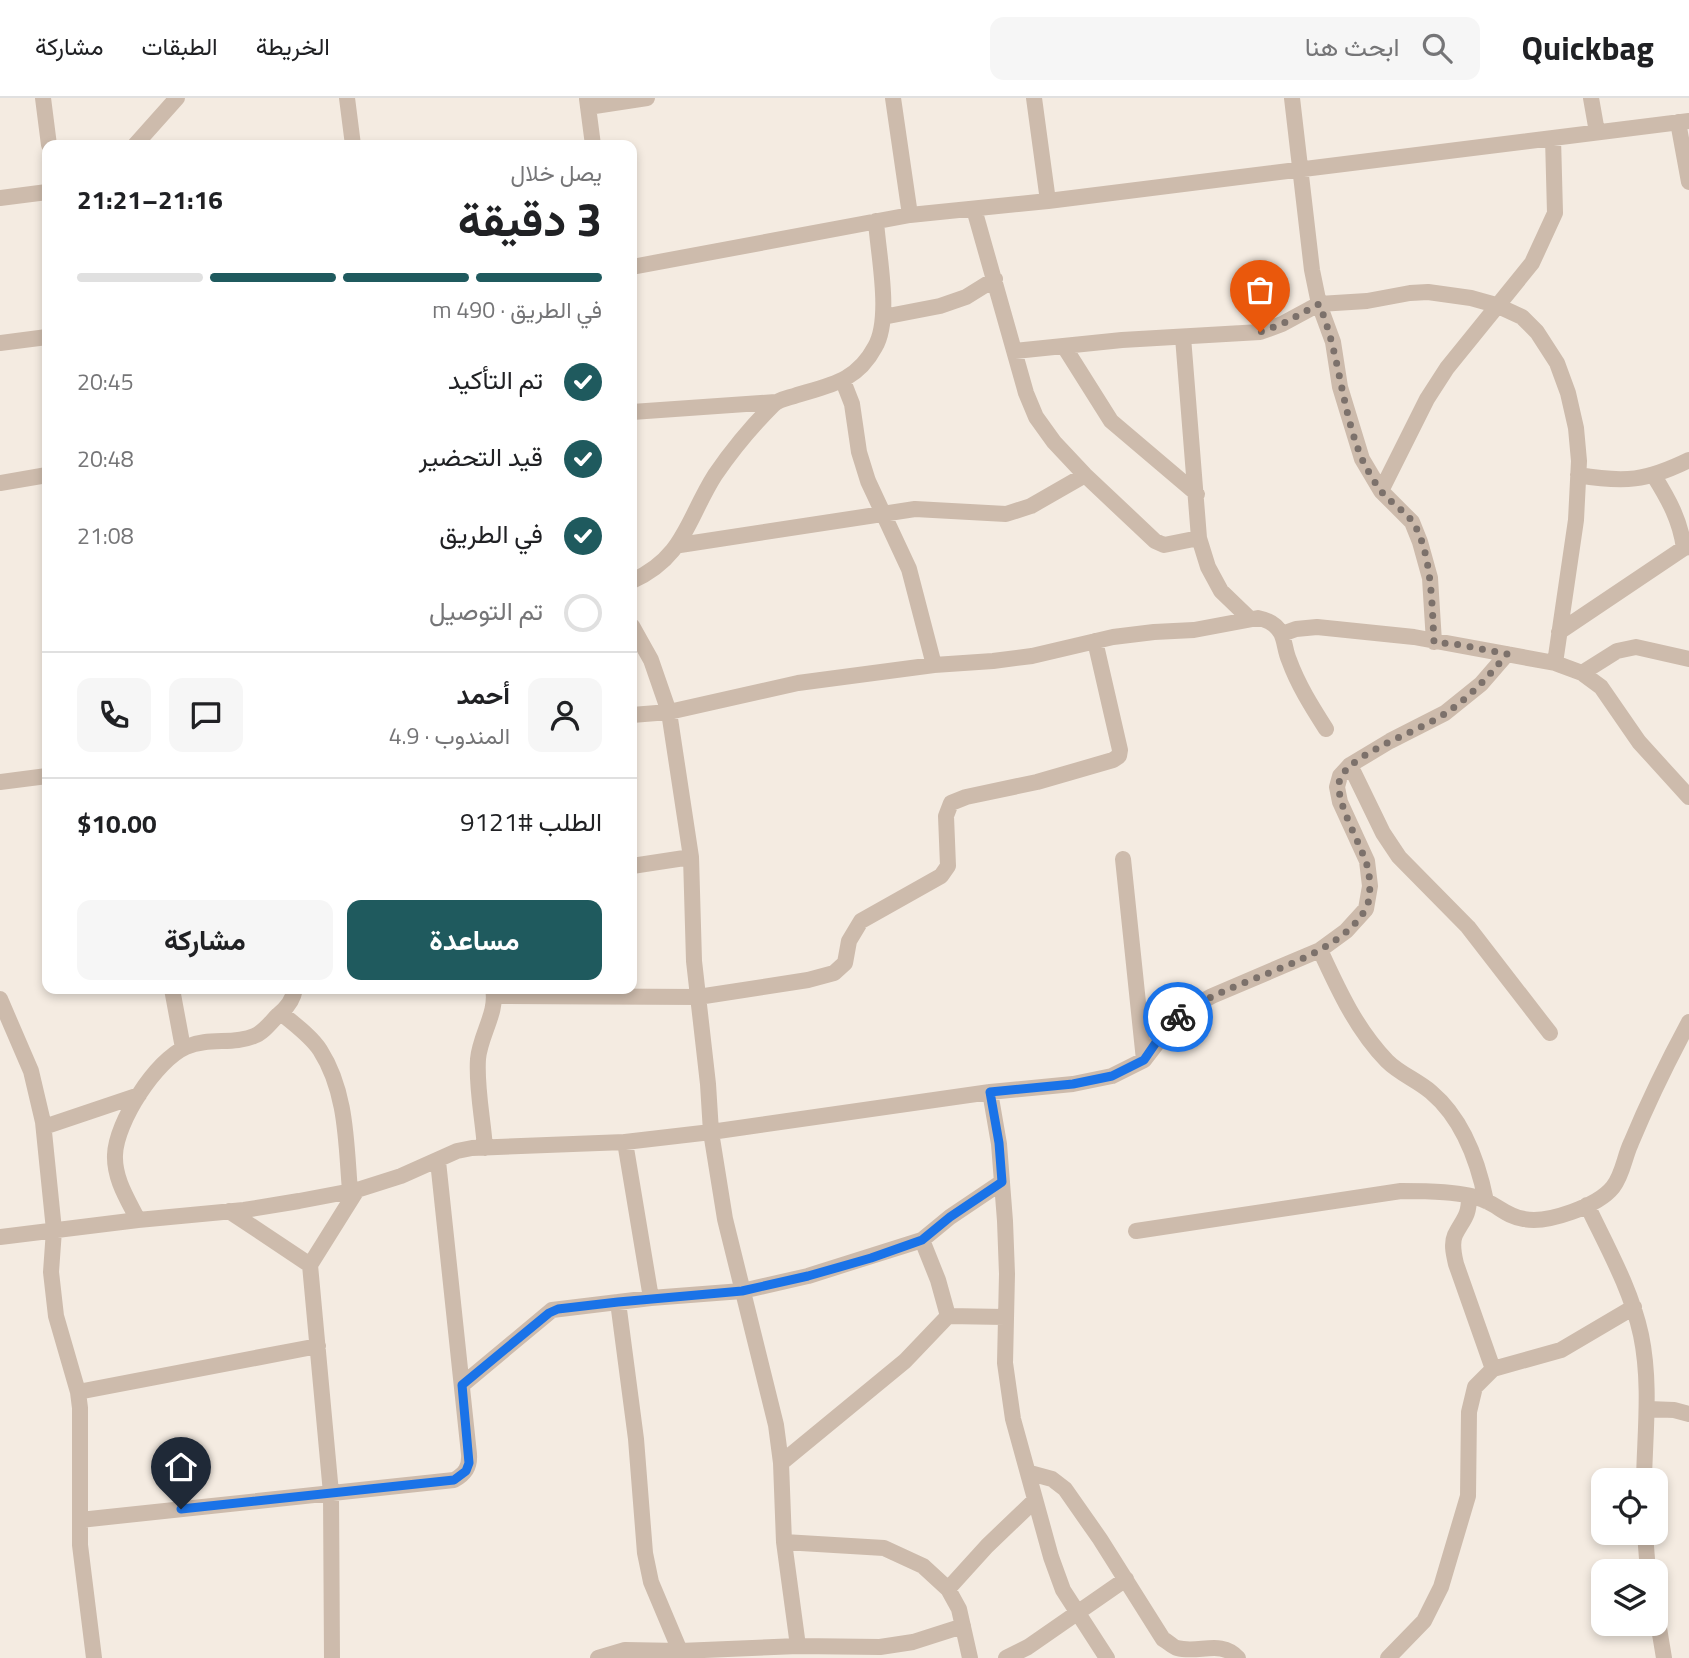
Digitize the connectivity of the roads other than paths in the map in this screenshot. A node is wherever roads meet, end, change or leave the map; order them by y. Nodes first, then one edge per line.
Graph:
1 (43, 98) edge
2 (177, 98) edge
3 (347, 98) edge
4 (647, 98) edge
5 (893, 98) edge
6 (1034, 98) edge
7 (1292, 98) edge
8 (1591, 98) edge
9 (587, 102) edge
10 (1683, 122) edge
11 (1597, 132) junction
12 (1553, 138) junction
13 (48, 140) edge
14 (139, 140) edge
15 (352, 140) edge
16 (592, 140) edge
17 (1301, 170) junction
18 (1689, 183) edge
19 (42, 193) edge
20 (0, 198) edge
21 (1048, 201) junction
22 (974, 209) junction
23 (910, 215) junction
24 (876, 220) junction
25 (637, 266) edge
26 (995, 279) junction
27 (1319, 304) junction
28 (1496, 304) junction
29 (883, 317) junction
30 (1183, 337) junction
31 (42, 338) edge
32 (0, 343) edge
33 (1065, 348) junction
34 (1015, 351) junction
35 (843, 381) junction
36 (776, 402) junction
37 (637, 412) edge
38 (1689, 460) edge
39 (1085, 475) junction
40 (1578, 475) junction
41 (42, 476) edge
42 (1654, 476) junction
43 (0, 483) edge
44 (1381, 491) junction
45 (1198, 494) junction
46 (886, 515) junction
47 (1199, 538) junction
48 (680, 545) junction
49 (1686, 547) edge
50 (637, 579) edge
51 (1248, 618) junction
52 (1559, 632) junction
53 (1282, 634) junction
54 (637, 635) edge
55 (1095, 641) junction
56 (1434, 642) junction
57 (1507, 654) junction
58 (1689, 659) edge
59 (1555, 663) junction
60 (934, 665) junction
61 (1583, 673) junction
62 (669, 712) junction
63 (637, 715) edge
64 (1326, 729) dead end
65 (1350, 765) junction
66 (42, 777) edge
67 (0, 782) edge
68 (1689, 797) edge
69 (691, 858) junction
70 (1123, 859) dead end
71 (637, 865) edge
72 (1320, 950) junction
73 (173, 994) edge
74 (293, 994) edge
75 (494, 994) edge
76 (545, 994) edge
77 (698, 997) junction
78 (0, 999) edge
79 (281, 1013) junction
80 (1689, 1021) edge
81 (1550, 1033) dead end
82 (1683, 1044) edge
83 (183, 1048) junction
84 (1144, 1060) junction
85 (990, 1092) junction
86 (139, 1095) junction
87 (44, 1127) junction
88 (710, 1132) junction
89 (625, 1142) junction
90 (485, 1148) junction
91 (438, 1161) junction
92 (1002, 1182) junction
93 (353, 1190) junction
94 (1469, 1197) junction
95 (1486, 1200) junction
96 (1587, 1205) junction
97 (229, 1212) junction
98 (138, 1220) junction
99 (54, 1230) junction
100 (1136, 1231) dead end
101 (0, 1237) edge
102 (922, 1240) junction
103 (310, 1265) junction
104 (742, 1291) junction
105 (651, 1298) junction
106 (618, 1302) junction
107 (1634, 1307) junction
108 (948, 1316) junction
109 (1005, 1317) junction
110 (318, 1346) junction
111 (1493, 1369) junction
112 (462, 1385) junction
113 (78, 1392) junction
114 (1648, 1409) junction
115 (1689, 1414) edge
116 (781, 1463) junction
117 (1645, 1468) edge
118 (1030, 1474) junction
119 (331, 1493) junction
120 (1035, 1500) junction
121 (80, 1520) junction
122 (784, 1542) junction
123 (1126, 1579) junction
124 (948, 1589) junction
125 (1080, 1613) junction
126 (963, 1626) junction
127 (1660, 1636) edge
128 (798, 1646) junction
129 (680, 1651) junction
130 (94, 1658) edge
131 (332, 1658) edge
132 (598, 1658) edge
133 (970, 1658) edge
134 (1006, 1658) edge
135 (1107, 1658) edge
136 (1238, 1658) edge
137 (1388, 1658) edge
138 (1664, 1658) edge

1 - 13 street
2 - 14 street
3 - 15 street
4 - 9 street
5 - 23 street
6 - 21 street
7 - 17 street
8 - 11 street
9 - 16 street
10 - 11 street
10 - 18 street
11 - 12 street
12 - 17 street
12 - 28 street
17 - 21 street
17 - 27 street
19 - 20 street
21 - 22 street
22 - 23 street
22 - 26 street
23 - 24 street
24 - 25 street
24 - 29 street
26 - 29 street
26 - 34 street
27 - 28 street
27 - 30 street
27 - 44 street
28 - 40 street
28 - 44 street
29 - 35 street
30 - 33 street
30 - 45 street
31 - 32 street
33 - 34 street
33 - 45 street
34 - 39 street
35 - 36 street
35 - 46 street
36 - 37 street
36 - 48 street
38 - 42 street
39 - 46 street
39 - 47 street
40 - 42 street
40 - 52 street
41 - 43 street
42 - 49 street
44 - 56 street
45 - 47 street
46 - 48 street
46 - 60 street
47 - 51 street
48 - 50 street
49 - 52 street
51 - 53 street
51 - 55 street
52 - 59 street
53 - 56 street
53 - 64 street
54 - 62 street
55 - 60 street
55 - 77 street
56 - 57 street
57 - 59 street
57 - 65 street
58 - 61 street
59 - 61 street
60 - 62 street
61 - 68 street
62 - 63 street
62 - 69 street
65 - 72 street
65 - 81 street
66 - 67 street
69 - 71 street
69 - 77 street
70 - 84 street
72 - 84 street
72 - 95 street
73 - 83 street
74 - 79 street
75 - 90 street
76 - 77 street
77 - 88 street
78 - 87 street
79 - 83 street
79 - 93 street
80 - 82 street
82 - 96 street
83 - 86 street
84 - 85 street
85 - 88 street
85 - 92 street
86 - 87 street
86 - 98 street
87 - 99 street
88 - 89 street
88 - 104 street
89 - 90 street
89 - 105 street
90 - 91 street
91 - 93 street
91 - 112 street
92 - 102 street
92 - 109 street
93 - 97 street
93 - 103 street
94 - 95 street
94 - 100 street
94 - 111 street
95 - 96 street
96 - 107 street
97 - 98 street
97 - 103 street
98 - 99 street
99 - 101 street
99 - 113 street
102 - 104 street
102 - 108 street
103 - 110 street
104 - 105 street
104 - 116 street
105 - 106 street
106 - 112 street
106 - 129 street
107 - 111 street
107 - 114 street
108 - 109 street
108 - 116 street
109 - 118 street
110 - 113 street
110 - 119 street
111 - 137 street
112 - 119 street
113 - 121 street
114 - 115 street
114 - 117 street
116 - 122 street
118 - 120 street
118 - 123 street
119 - 121 street
119 - 131 street
120 - 124 street
120 - 125 street
121 - 130 street
122 - 124 street
122 - 128 street
123 - 125 street
123 - 136 street
124 - 126 street
125 - 134 street
125 - 135 street
126 - 128 street
126 - 133 street
127 - 138 street
128 - 129 street
129 - 132 street

